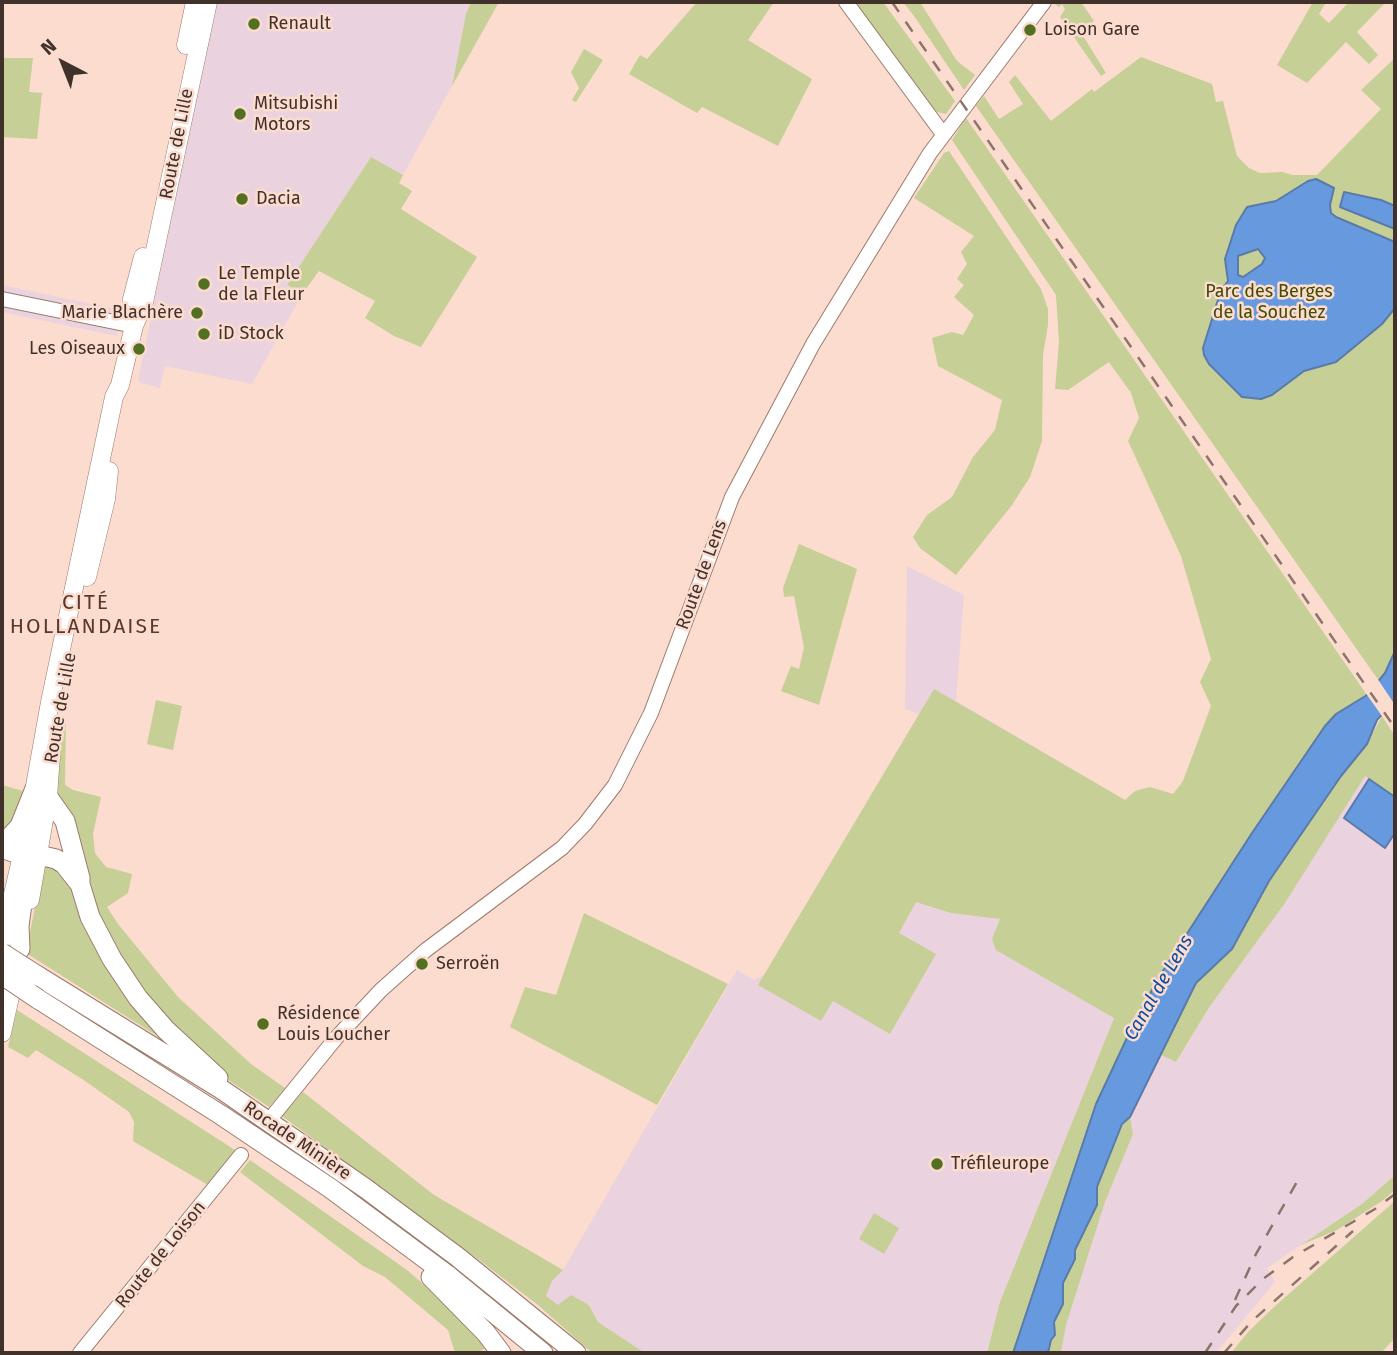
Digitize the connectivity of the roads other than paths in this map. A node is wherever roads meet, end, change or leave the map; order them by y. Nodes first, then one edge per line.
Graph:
1 (195, 2) edge
2 (208, 2) edge
3 (846, 2) edge
4 (1044, 2) edge
5 (943, 134) junction
6 (2, 299) edge
7 (134, 326) junction
8 (41, 794) junction
9 (2, 847) edge
10 (30, 855) junction
11 (80, 884) junction
12 (2, 941) edge
13 (11, 951) edge
14 (2, 975) edge
15 (2, 1033) edge
16 (221, 1089) junction
17 (275, 1113) dead end
18 (241, 1155) dead end
19 (397, 1237) junction
20 (80, 1353) edge
21 (501, 1353) edge
22 (542, 1353) edge
23 (576, 1353) edge

1 - 7 main road, Route de Lille
2 - 7 main road, Route de Lille
3 - 5 street
4 - 5 street, Route de Lens
5 - 17 street, Route de Lens
6 - 7 street
7 - 8 main road, Route de Lille
8 - 9 highway
8 - 10 main road, Route de Lille
8 - 11 highway
9 - 10 highway
10 - 11 highway
10 - 12 main road, Route de Lille
10 - 13 highway
11 - 16 highway
13 - 15 main road
13 - 16 highway, Rocade Minière, bridge
14 - 19 highway, Rocade Minière, bridge
16 - 23 highway, Rocade Minière
18 - 20 street, Route de Loison
19 - 21 highway
19 - 22 highway, Rocade Minière

